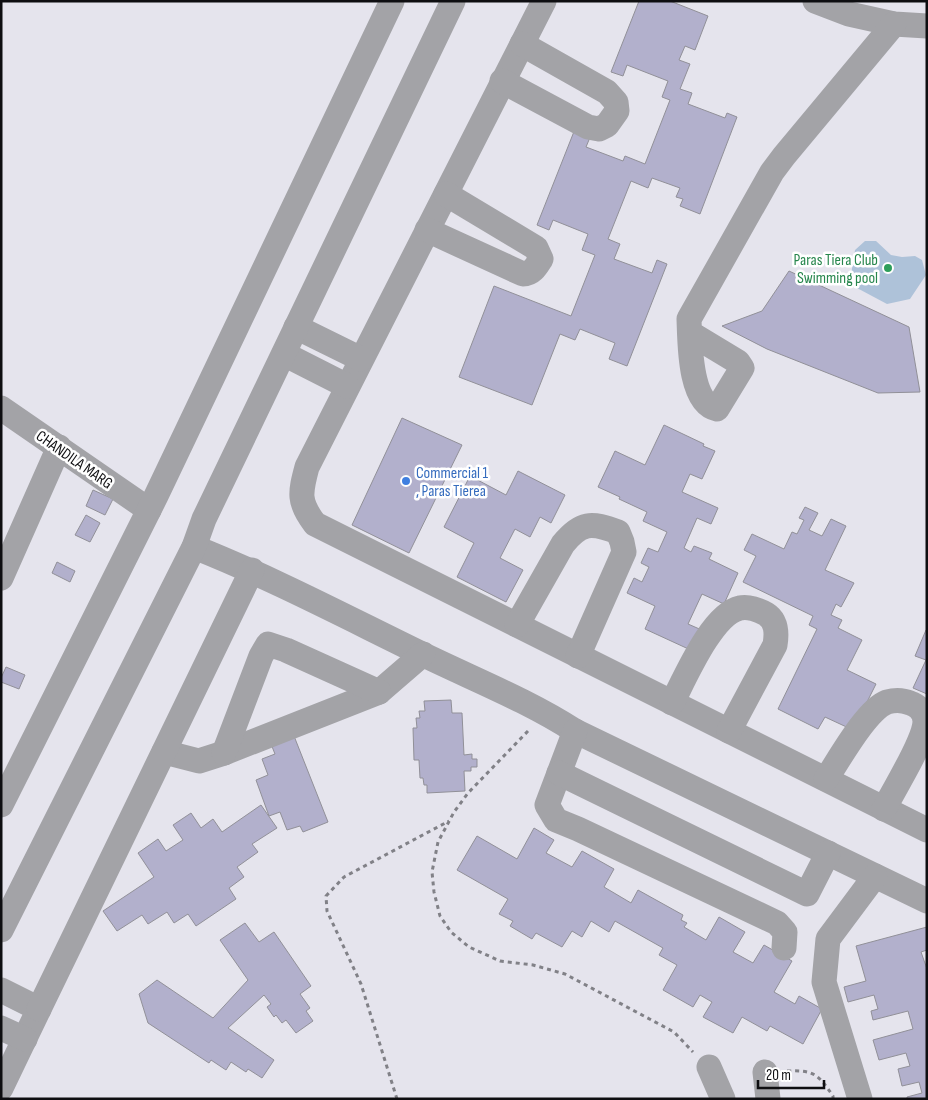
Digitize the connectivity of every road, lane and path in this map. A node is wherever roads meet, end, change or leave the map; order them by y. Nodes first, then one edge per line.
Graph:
1 (392, 1) edge
2 (453, 1) edge
3 (544, 1) edge
4 (815, 1) edge
5 (894, 24) junction
6 (927, 26) edge
7 (522, 44) junction
8 (502, 81) junction
9 (446, 194) junction
10 (427, 230) junction
11 (296, 327) junction
12 (690, 333) dead end
13 (284, 354) junction
14 (361, 359) junction
15 (347, 386) junction
16 (1, 408) edge
17 (59, 448) junction
18 (149, 510) junction
19 (194, 547) junction
20 (252, 570) junction
21 (1, 578) edge
22 (517, 626) junction
23 (423, 654) junction
24 (578, 656) junction
25 (379, 692) junction
26 (672, 703) junction
27 (546, 712) junction
28 (575, 731) junction
29 (730, 731) junction
30 (164, 752) junction
31 (224, 753) junction
32 (559, 773) junction
33 (826, 779) junction
34 (3, 799) edge
35 (884, 808) junction
36 (450, 820) junction
37 (927, 830) edge
38 (828, 853) junction
39 (875, 876) junction
40 (927, 901) edge
41 (1, 930) edge
42 (784, 948) dead end
43 (1, 990) edge
44 (39, 1009) junction
45 (1, 1028) edge
46 (25, 1039) junction
47 (709, 1067) joint
48 (765, 1072) joint
49 (1, 1088) edge
50 (397, 1099) edge
51 (722, 1099) edge
52 (768, 1099) edge
53 (833, 1099) edge
54 (860, 1099) edge

1 - 18 street
2 - 11 street
3 - 7 street
4 - 5 street
5 - 6 street
5 - 12 street
7 - 8 street
7 - 8 street
8 - 9 street
9 - 10 street
9 - 10 street
10 - 14 street
11 - 13 street
11 - 14 street
13 - 15 street
13 - 19 street
14 - 15 street
15 - 22 street
16 - 17 street, CHANDILA MARG
17 - 18 street, CHANDILA MARG
17 - 21 street
18 - 34 street
19 - 20 street
19 - 41 street
20 - 23 street
20 - 30 street
22 - 24 street
22 - 24 street
23 - 25 street
23 - 27 street
24 - 26 street
25 - 31 street
25 - 31 street
26 - 29 street
26 - 29 street
27 - 28 street
27 - 36 path
28 - 32 street
28 - 38 street
29 - 33 street
30 - 31 street
30 - 44 street
32 - 38 street
32 - 42 street
33 - 35 street
33 - 35 street
35 - 37 street
36 - 47 path
36 - 50 path
38 - 39 street
39 - 40 street
39 - 54 street
43 - 44 street
44 - 46 street
45 - 46 street
46 - 49 street
47 - 51 street
48 - 52 street
48 - 53 path

